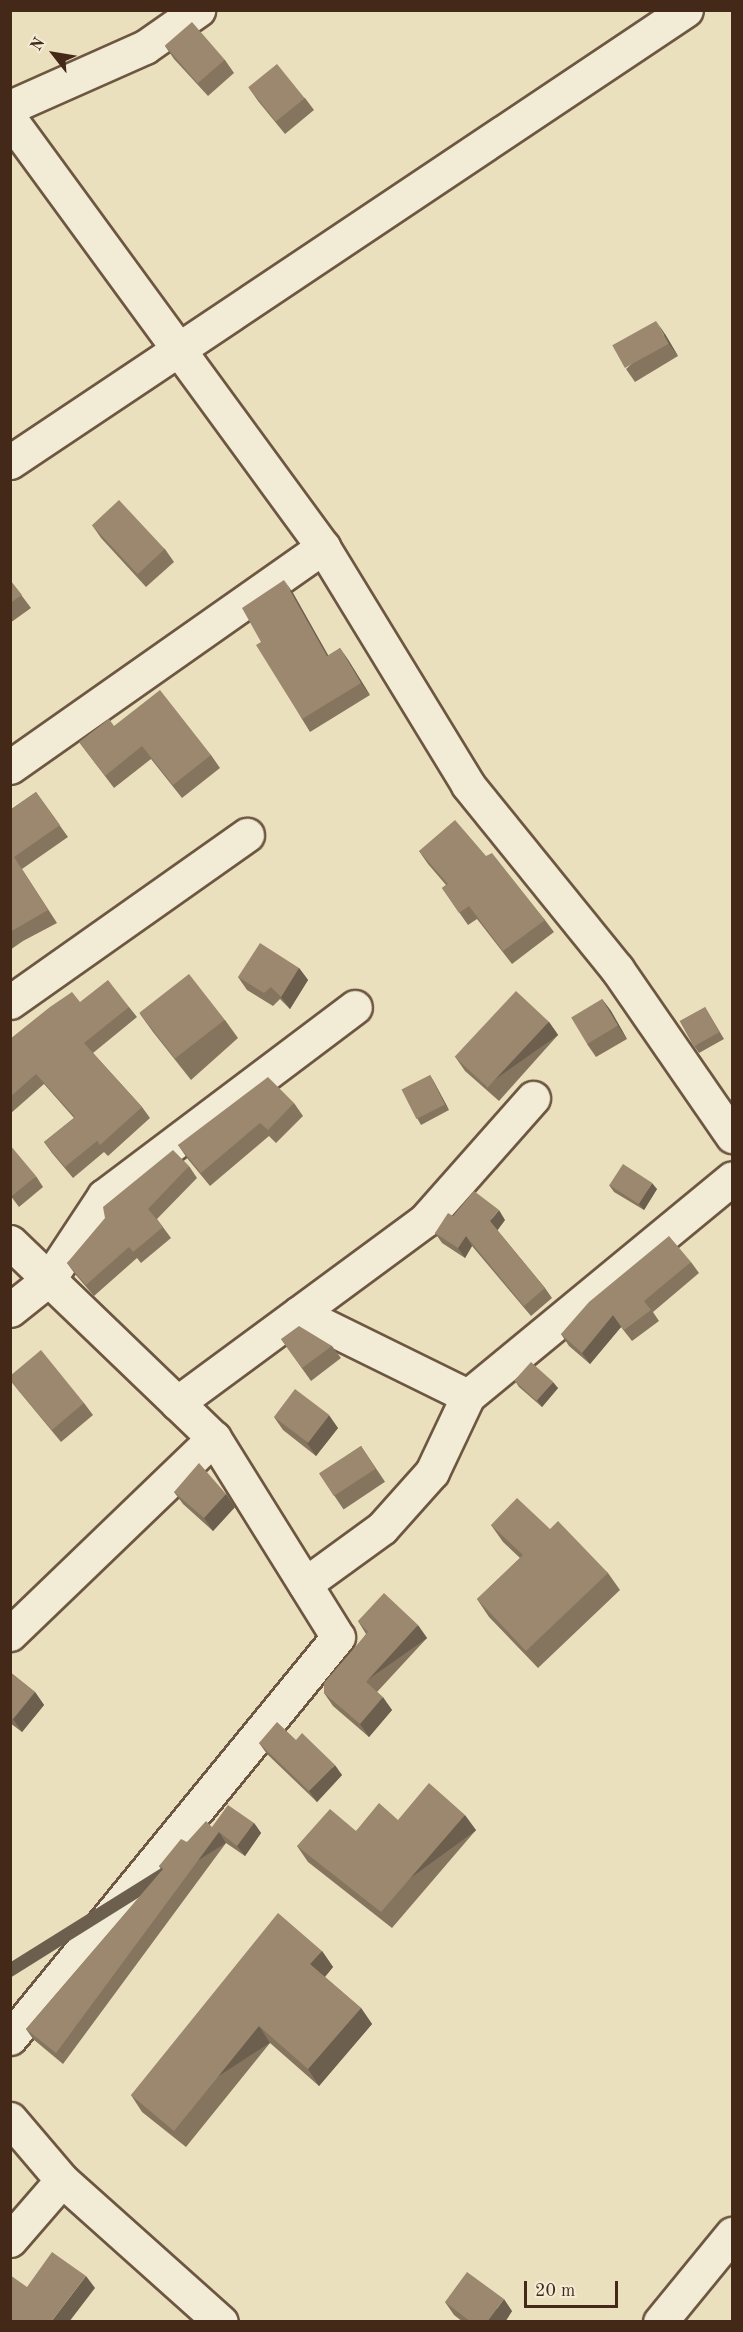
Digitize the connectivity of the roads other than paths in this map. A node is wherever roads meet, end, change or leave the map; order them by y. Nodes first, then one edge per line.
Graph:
1 (198, 10) edge
2 (686, 10) edge
3 (10, 107) edge
4 (10, 119) edge
5 (178, 348) junction
6 (10, 462) edge
7 (323, 547) junction
8 (10, 767) edge
9 (247, 835) dead end
10 (10, 1002) edge
11 (354, 1007) dead end
12 (533, 1098) dead end
13 (732, 1136) edge
14 (732, 1178) edge
15 (10, 1242) edge
16 (49, 1279) junction
17 (10, 1310) edge
18 (299, 1313) junction
19 (468, 1396) junction
20 (177, 1403) junction
21 (214, 1438) junction
22 (305, 1584) junction
23 (10, 1634) edge
24 (10, 2038) edge
25 (10, 2119) edge
26 (62, 2180) junction
27 (732, 2234) edge
28 (10, 2240) edge
29 (221, 2322) edge
30 (660, 2322) edge

1 - 3 street
2 - 5 street
4 - 5 street
5 - 6 street
5 - 7 street
7 - 8 street
7 - 13 street
9 - 10 street
11 - 16 street
12 - 18 street
14 - 19 street
15 - 16 street
16 - 17 street
16 - 20 street
18 - 19 street
18 - 20 street
19 - 22 street
20 - 21 street
21 - 22 street
21 - 23 street
22 - 24 street
25 - 26 street
26 - 28 street
26 - 29 street
27 - 30 street

